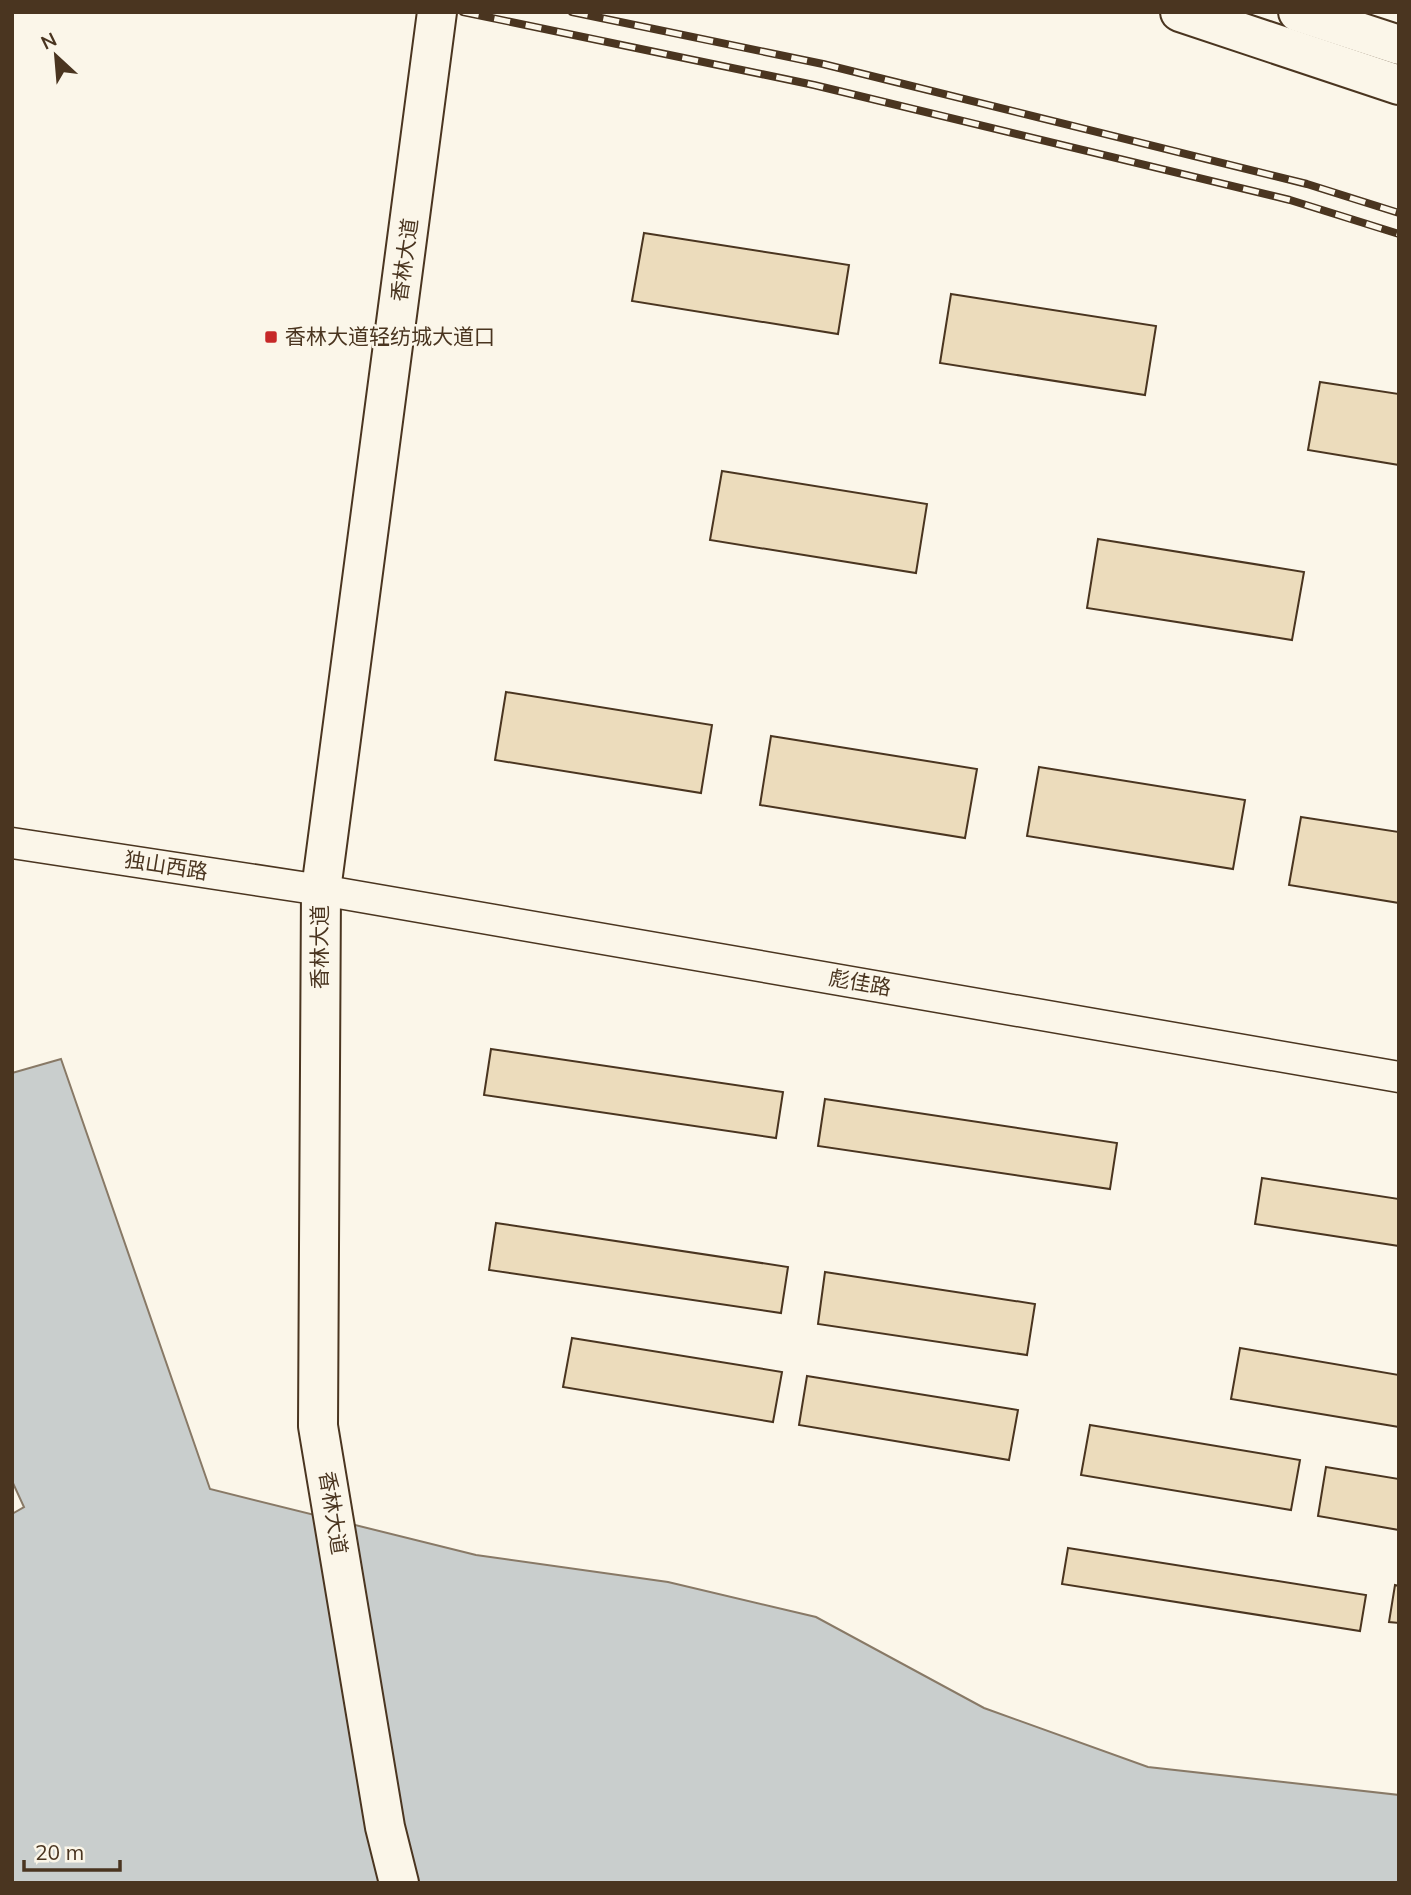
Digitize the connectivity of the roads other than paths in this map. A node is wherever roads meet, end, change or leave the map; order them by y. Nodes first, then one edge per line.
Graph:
1 (437, 12) edge
2 (1180, 12) edge
3 (1298, 12) edge
4 (1399, 45) edge
5 (1399, 85) edge
6 (12, 843) edge
7 (321, 890) junction
8 (1399, 1077) edge
9 (399, 1883) edge

1 - 7 main road, 香林大道
2 - 5 main road
3 - 4 main road
6 - 7 street, 独山西路
7 - 8 street, 彪佳路
7 - 9 main road, 香林大道

